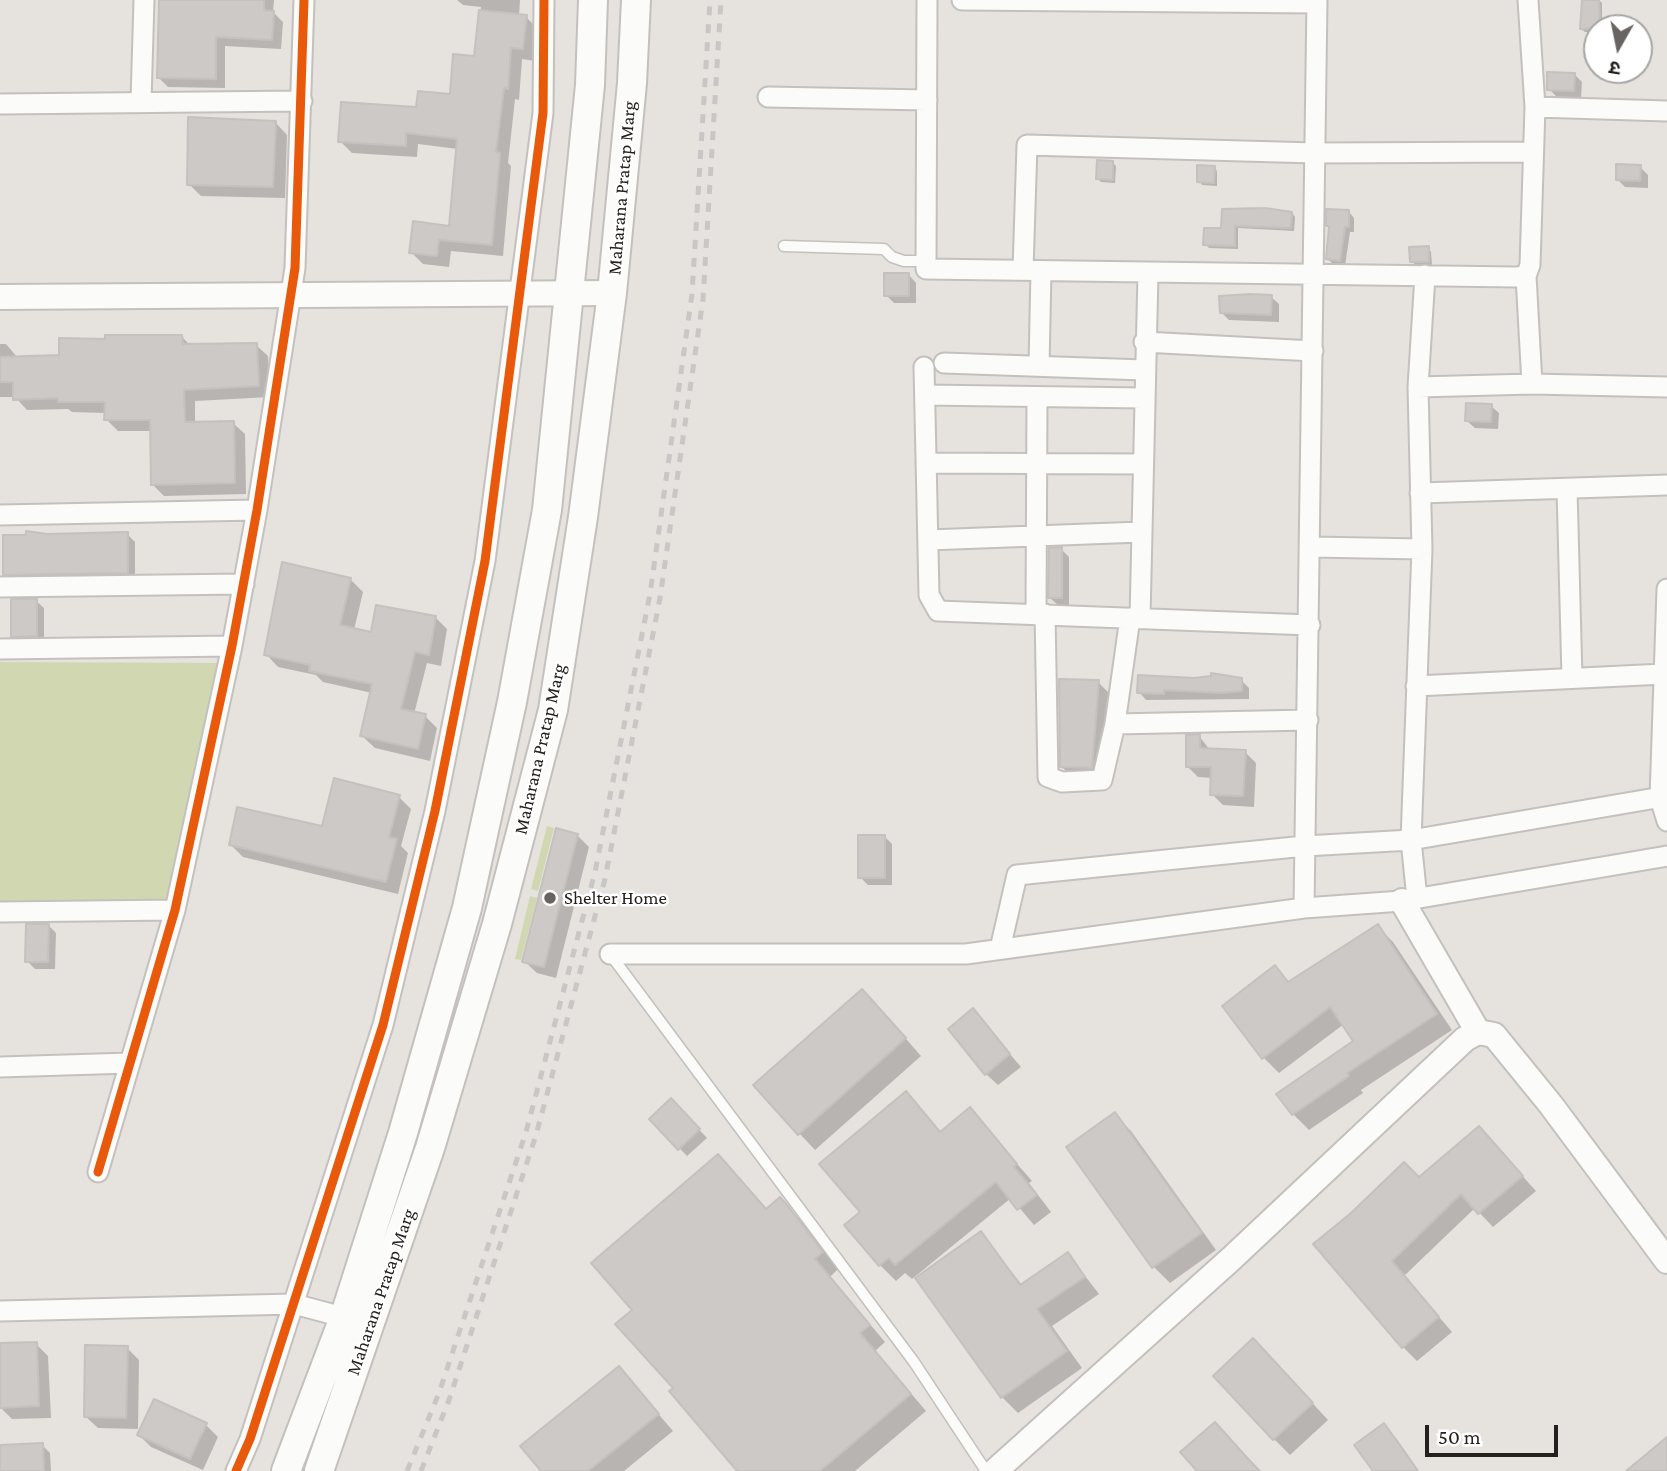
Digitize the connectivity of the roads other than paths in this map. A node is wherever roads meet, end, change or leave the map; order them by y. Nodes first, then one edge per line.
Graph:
1 (144, 0) edge
2 (304, 0) edge
3 (544, 0) edge
4 (593, 0) edge
5 (636, 0) edge
6 (928, 0) edge
7 (962, 0) edge
8 (1528, 0) edge
9 (1317, 1) edge
10 (768, 97) dead end
11 (927, 100) junction
12 (141, 101) junction
13 (302, 101) junction
14 (0, 104) edge
15 (1535, 107) junction
16 (1667, 111) edge
17 (1534, 152) junction
18 (1315, 153) junction
19 (784, 246) dead end
20 (926, 261) junction
21 (1032, 271) junction
22 (1148, 273) junction
23 (1425, 275) junction
24 (1314, 276) junction
25 (1526, 276) junction
26 (518, 292) junction
27 (570, 292) junction
28 (291, 293) junction
29 (612, 293) junction
30 (0, 297) edge
31 (1144, 342) junction
32 (1313, 351) junction
33 (944, 363) dead end
34 (1040, 366) junction
35 (923, 368) dead end
36 (1144, 370) junction
37 (1532, 384) junction
38 (1418, 387) junction
39 (1667, 387) edge
40 (925, 395) junction
41 (1037, 397) junction
42 (1144, 398) junction
43 (926, 463) junction
44 (1036, 464) junction
45 (1142, 464) junction
46 (1667, 485) edge
47 (1567, 489) junction
48 (1420, 493) junction
49 (257, 510) junction
50 (0, 514) edge
51 (1141, 532) junction
52 (1036, 536) junction
53 (928, 540) junction
54 (1311, 547) junction
55 (1422, 549) junction
56 (244, 584) junction
57 (0, 587) edge
58 (1667, 589) edge
59 (1041, 614) junction
60 (1135, 618) junction
61 (1310, 625) junction
62 (232, 646) junction
63 (0, 649) edge
64 (1664, 674) junction
65 (1572, 678) junction
66 (1416, 686) junction
67 (1308, 720) junction
68 (1115, 724) junction
69 (1664, 797) edge
70 (1667, 821) edge
71 (1411, 840) junction
72 (1305, 846) junction
73 (1667, 856) edge
74 (1410, 900) junction
75 (1304, 908) junction
76 (175, 910) junction
77 (0, 912) edge
78 (1000, 949) junction
79 (610, 954) joint
80 (1478, 1032) junction
81 (130, 1063) junction
82 (0, 1067) edge
83 (98, 1172) dead end
84 (1667, 1261) edge
85 (294, 1304) junction
86 (0, 1311) edge
87 (357, 1321) junction
88 (236, 1471) edge
89 (286, 1471) edge
90 (319, 1471) edge
91 (986, 1471) edge
92 (995, 1471) edge

1 - 12 street
2 - 13 street
3 - 26 street
4 - 27 main road, Maharana Pratap Marg
5 - 29 main road, Maharana Pratap Marg
6 - 11 street
7 - 9 street
8 - 15 street
9 - 18 street
10 - 11 street
11 - 20 street
12 - 13 street
12 - 14 street
13 - 28 street
15 - 16 street
15 - 17 street
17 - 18 street
17 - 25 street
18 - 21 street
18 - 24 street
19 - 20 lane
20 - 21 street
21 - 22 street
21 - 34 street
22 - 24 street
22 - 31 street
23 - 24 street
23 - 25 street
23 - 38 street
24 - 32 street
25 - 37 street
26 - 27 street
26 - 28 street
26 - 85 street
27 - 29 street
27 - 87 main road, Maharana Pratap Marg
28 - 30 street
28 - 49 street
29 - 87 main road, Maharana Pratap Marg
31 - 32 street
31 - 36 street
32 - 54 street
33 - 34 street
34 - 36 street
35 - 40 street
36 - 42 street
37 - 38 street
37 - 39 street
38 - 48 street
40 - 41 street
40 - 43 street
41 - 42 street
41 - 44 street
42 - 45 street
43 - 44 street
43 - 53 street
44 - 45 street
44 - 52 street
45 - 51 street
46 - 47 street
47 - 48 street
47 - 65 street
48 - 55 street
49 - 50 street
49 - 56 street
51 - 52 street
51 - 60 street
52 - 53 street
52 - 59 street
53 - 59 street
54 - 55 street
54 - 61 street
55 - 66 street
56 - 57 street
56 - 62 street
58 - 64 street
59 - 60 street
59 - 68 street
60 - 61 street
60 - 68 street
61 - 67 street
62 - 63 street
62 - 76 street
64 - 65 street
64 - 69 street
65 - 66 street
66 - 71 street
67 - 68 street
67 - 72 street
69 - 70 street
69 - 71 street
71 - 72 street
71 - 74 street
72 - 75 street
72 - 78 street
73 - 74 street
74 - 75 street
74 - 80 street
75 - 78 street
76 - 77 street
76 - 81 street
78 - 79 street
79 - 91 lane
80 - 84 street
80 - 92 street
81 - 82 street
81 - 83 street
85 - 86 street
85 - 87 street
85 - 88 street
87 - 89 main road, Maharana Pratap Marg
87 - 90 main road, Maharana Pratap Marg

